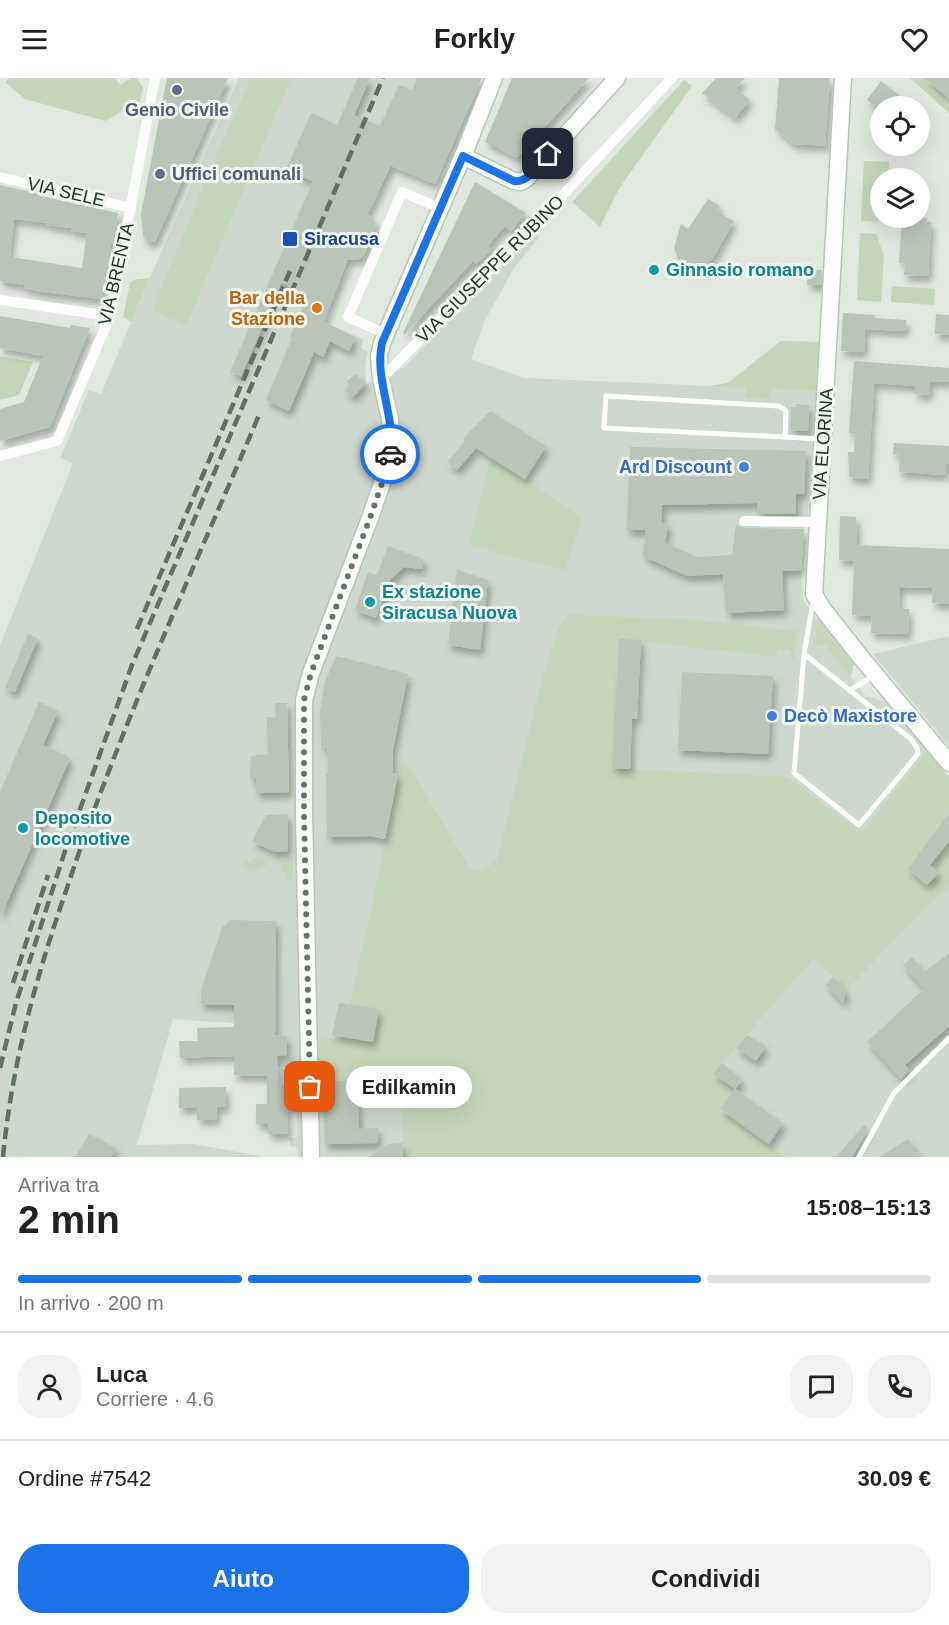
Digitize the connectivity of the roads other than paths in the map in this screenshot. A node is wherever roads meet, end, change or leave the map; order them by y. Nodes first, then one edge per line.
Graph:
1 (144, 78) edge
2 (494, 78) edge
3 (617, 78) edge
4 (672, 78) edge
5 (843, 78) edge
6 (153, 84) edge
7 (463, 156) junction
8 (0, 177) edge
9 (131, 208) junction
10 (440, 208) junction
11 (0, 300) edge
12 (110, 316) junction
13 (384, 338) junction
14 (404, 356) junction
15 (381, 379) junction
16 (785, 437) junction
17 (824, 439) junction
18 (0, 456) edge
19 (744, 521) dead end
20 (818, 522) junction
21 (814, 594) junction
22 (804, 654) junction
23 (876, 675) junction
24 (850, 690) junction
25 (949, 762) edge
26 (949, 1038) edge
27 (311, 1157) edge
28 (859, 1157) edge

1 - 6 street
2 - 7 main road
3 - 7 main road
4 - 14 street, VIA GIUSEPPE RUBINO
5 - 17 main road, VIA ELORINA
6 - 9 street, VIA BRENTA
7 - 10 main road
8 - 9 street, VIA SELE
9 - 12 street, VIA BRENTA
10 - 13 main road
10 - 13 street
11 - 12 street
12 - 18 street, VIA BRENTA
13 - 14 street
13 - 15 main road
14 - 15 street, VIA GIUSEPPE RUBINO
15 - 27 main road
16 - 16 lane
16 - 17 lane
17 - 20 main road, VIA ELORINA
19 - 20 street
20 - 21 main road, VIA ELORINA
21 - 22 lane
21 - 23 main road
22 - 24 lane
22 - 24 lane
23 - 24 lane
23 - 25 main road
26 - 28 lane

